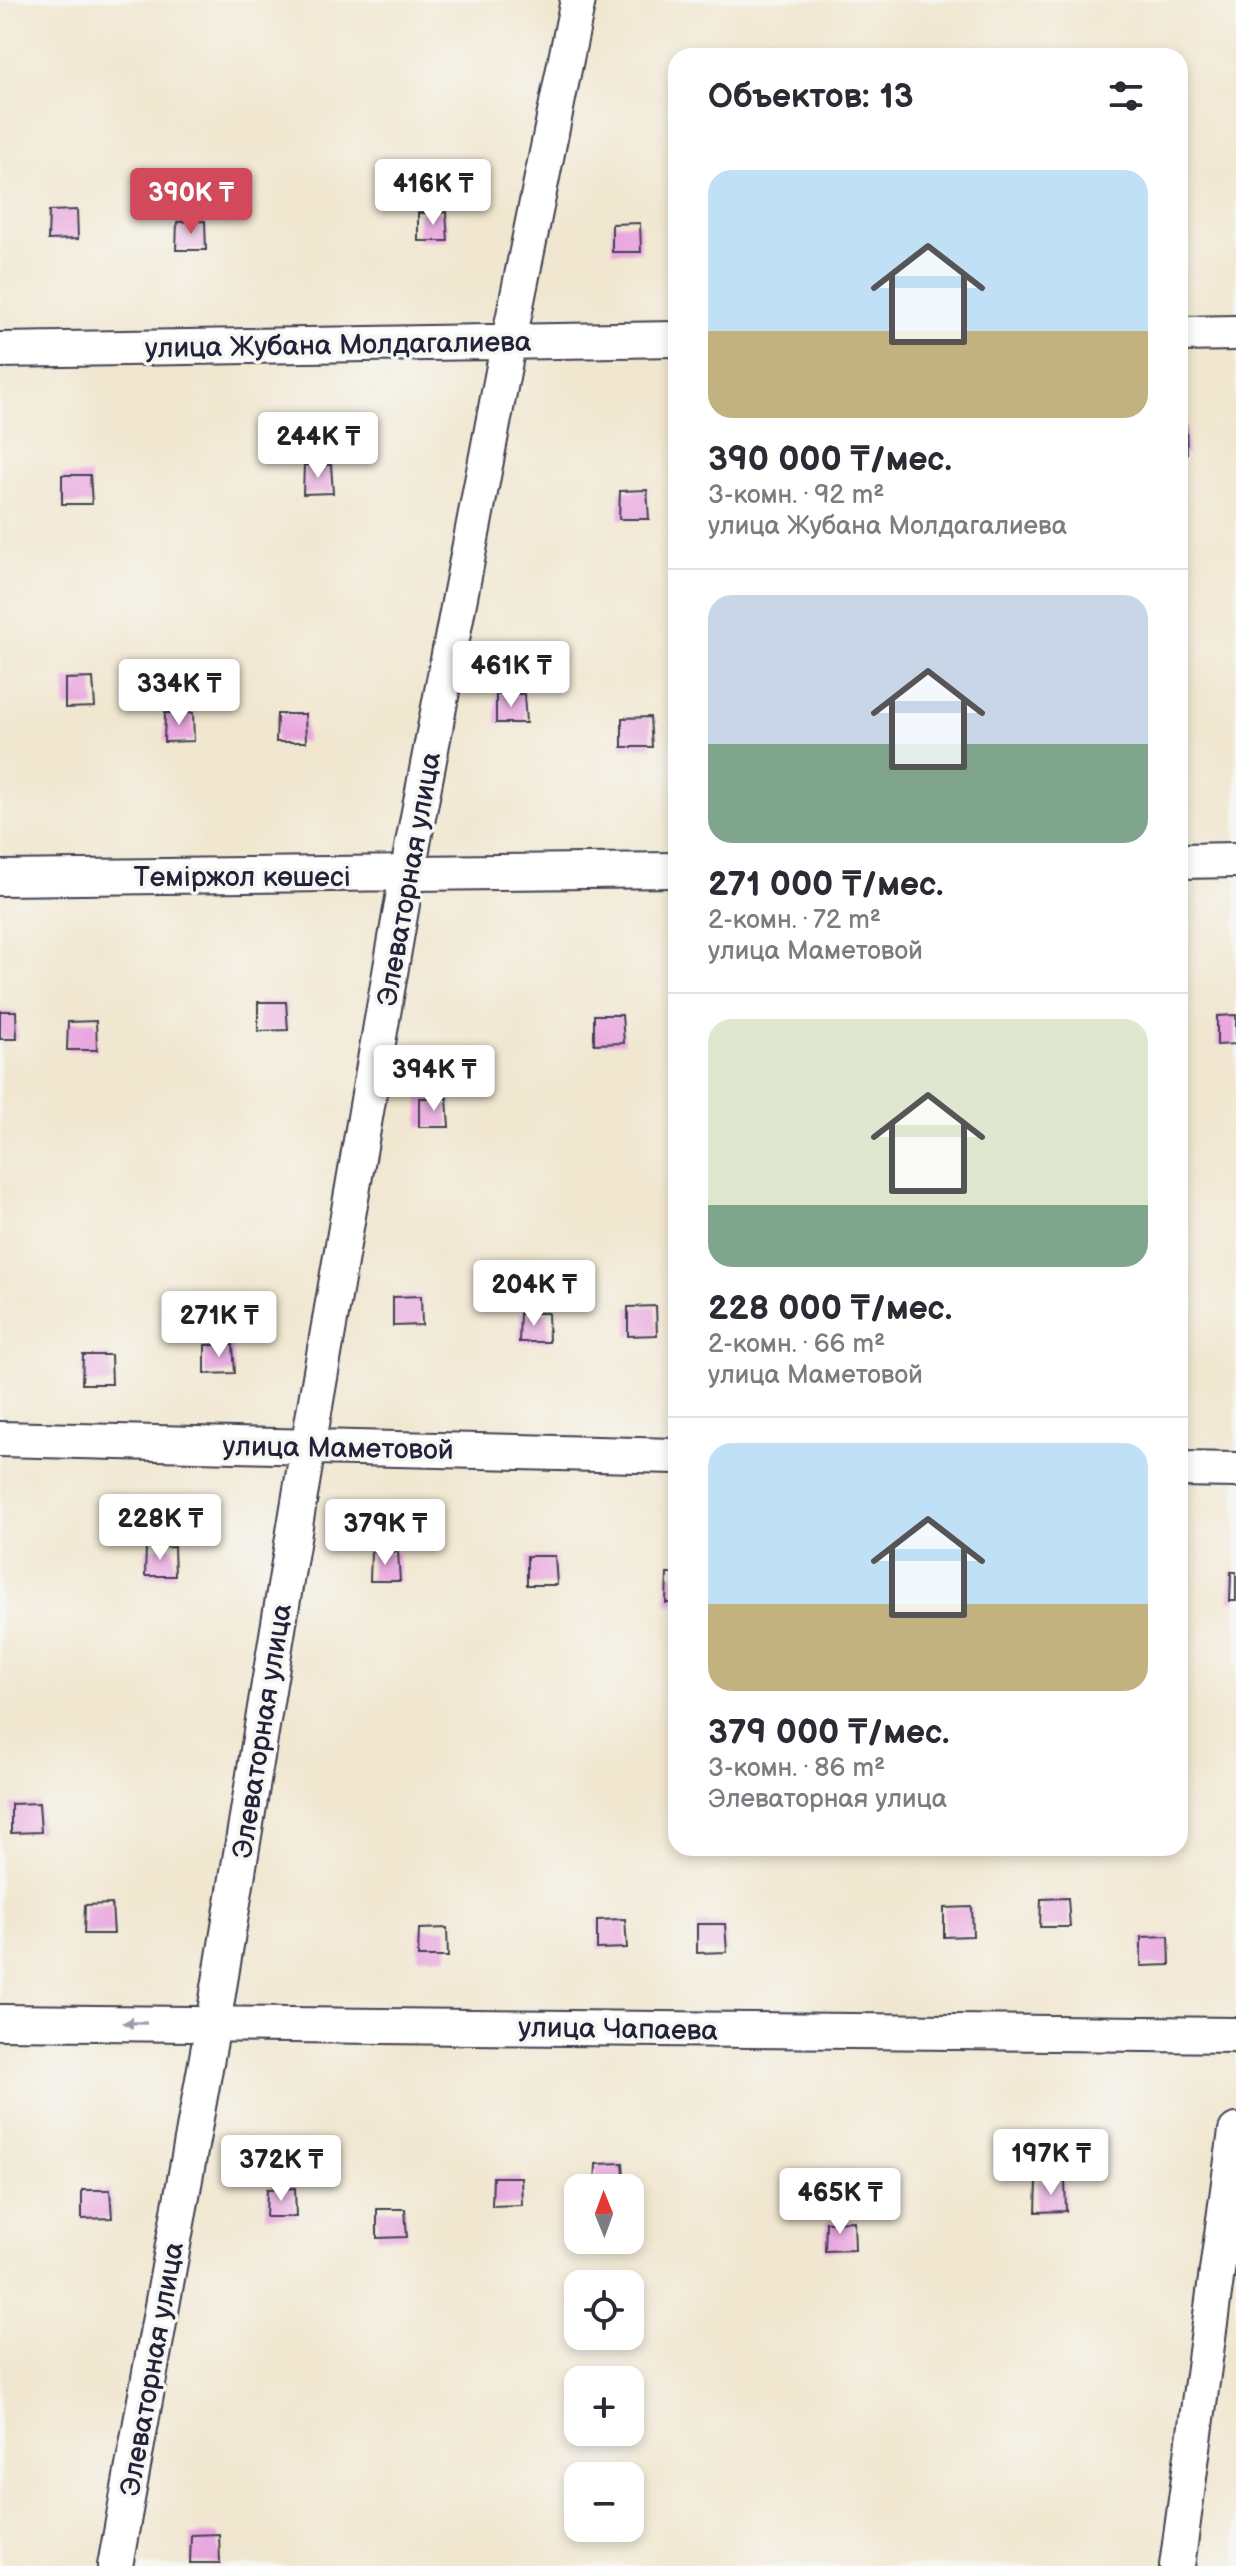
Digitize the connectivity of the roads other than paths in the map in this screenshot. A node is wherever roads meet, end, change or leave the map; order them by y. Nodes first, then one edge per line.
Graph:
1 (578, 0) edge
2 (1236, 333) edge
3 (1188, 334) edge
4 (668, 339) edge
5 (509, 340) junction
6 (0, 350) edge
7 (1236, 860) edge
8 (1188, 861) edge
9 (668, 870) edge
10 (407, 875) junction
11 (0, 878) edge
12 (0, 1439) edge
13 (308, 1447) junction
14 (668, 1456) edge
15 (1188, 1469) edge
16 (1236, 1470) edge
17 (0, 2022) edge
18 (213, 2024) junction
19 (1236, 2035) edge
20 (1236, 2131) edge
21 (115, 2566) edge
22 (1177, 2566) edge

1 - 5 street, Элеваторная улица
2 - 3 street
4 - 5 street, улица Жубана Молдагалиева
5 - 6 street, улица Жубана Молдагалиева
5 - 10 street, Элеваторная улица
7 - 8 street
9 - 10 street, Теміржол көшесі
10 - 11 street, Теміржол көшесі
10 - 13 street, Элеваторная улица
12 - 13 street, улица Маметовой
13 - 14 street, улица Маметовой
13 - 18 street, Элеваторная улица
15 - 16 street
18 -> 17 street, улица Чапаева
18 - 19 street, улица Чапаева
18 - 21 street, Элеваторная улица
20 - 22 street

